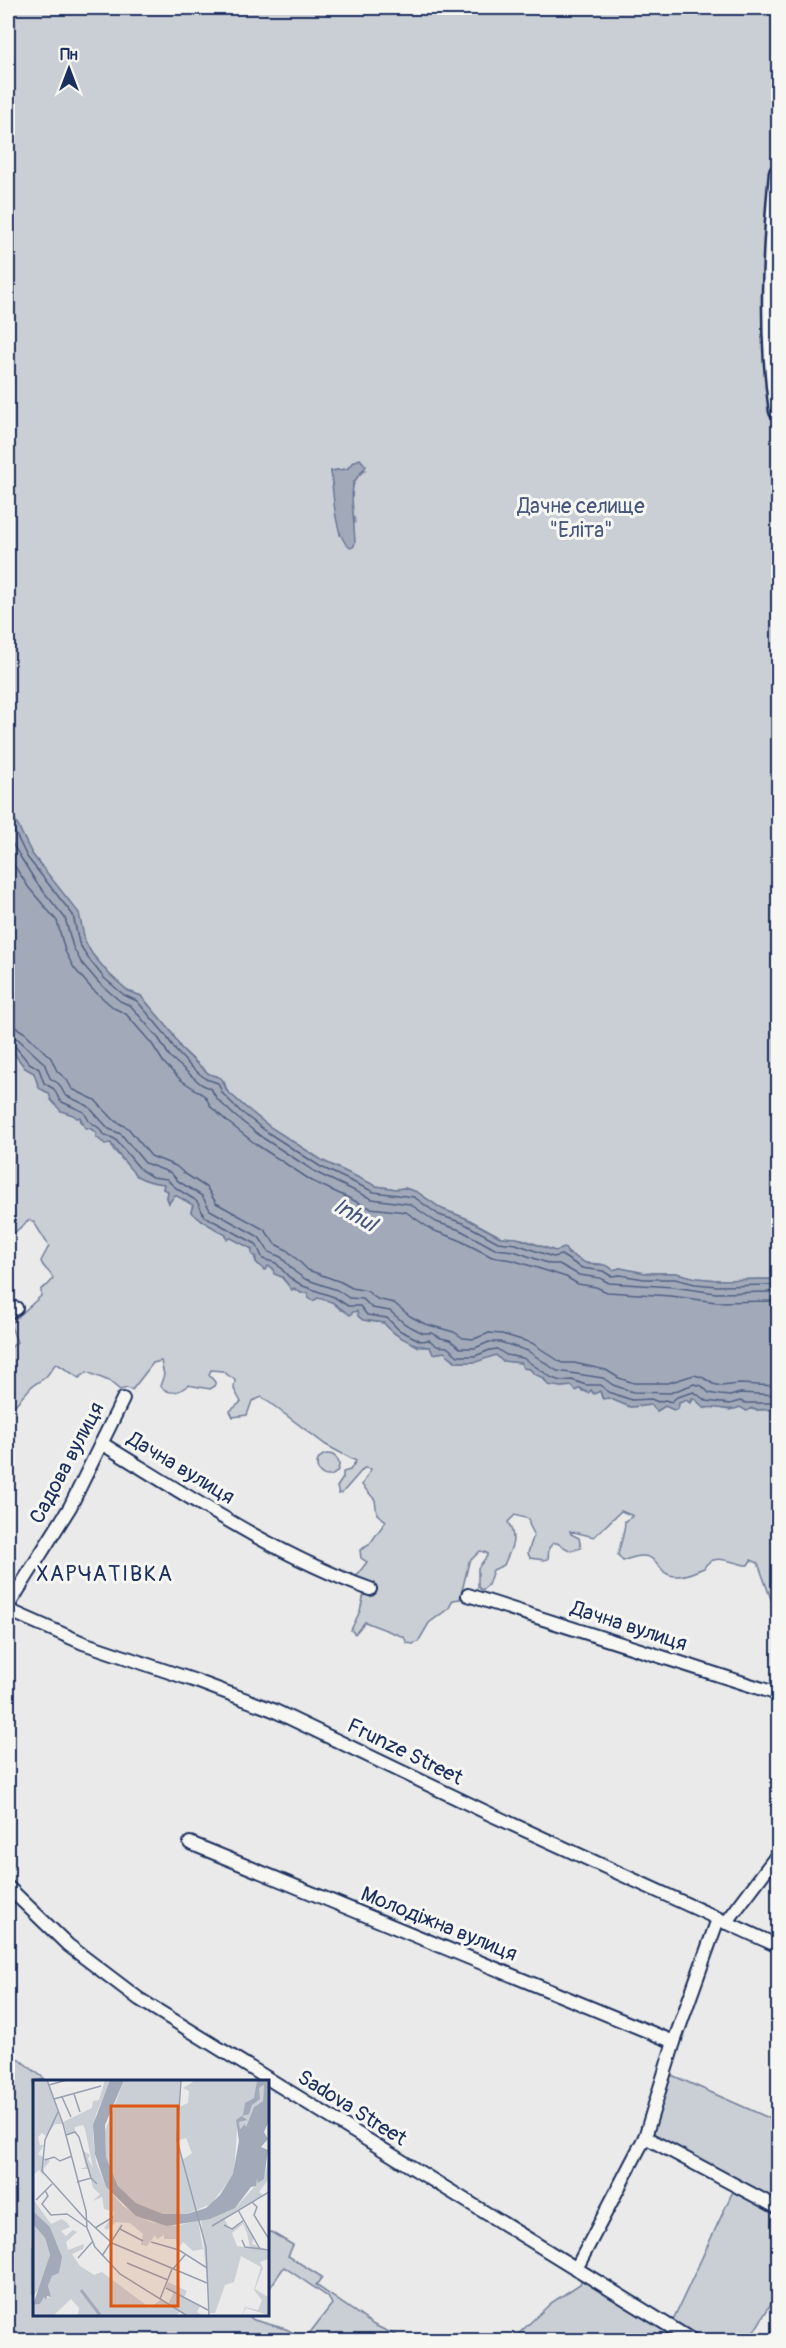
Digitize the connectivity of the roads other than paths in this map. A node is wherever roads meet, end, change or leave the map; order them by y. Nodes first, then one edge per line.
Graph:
1 (778, 173) edge
2 (778, 411) edge
3 (123, 1399) dead end
4 (101, 1443) junction
5 (370, 1589) dead end
6 (468, 1595) dead end
7 (8, 1608) edge
8 (778, 1694) edge
9 (190, 1842) dead end
10 (778, 1854) edge
11 (8, 1887) edge
12 (722, 1921) junction
13 (778, 1946) edge
14 (674, 2042) junction
15 (645, 2137) junction
16 (778, 2208) edge
17 (576, 2269) junction
18 (692, 2340) edge

1 - 2 highway
3 - 4 street, Садова вулиця
4 - 5 street, Дачна вулиця
4 - 7 street, Садова вулиця
6 - 8 street, Дачна вулиця
7 - 12 street, Frunze Street
9 - 14 street, Молодіжна вулиця
10 - 12 street
11 - 17 street, Sadova Street
12 - 13 street, Frunze Street
12 - 14 street
14 - 15 street
15 - 16 street
15 - 17 street
17 - 18 street, Sadova Street

